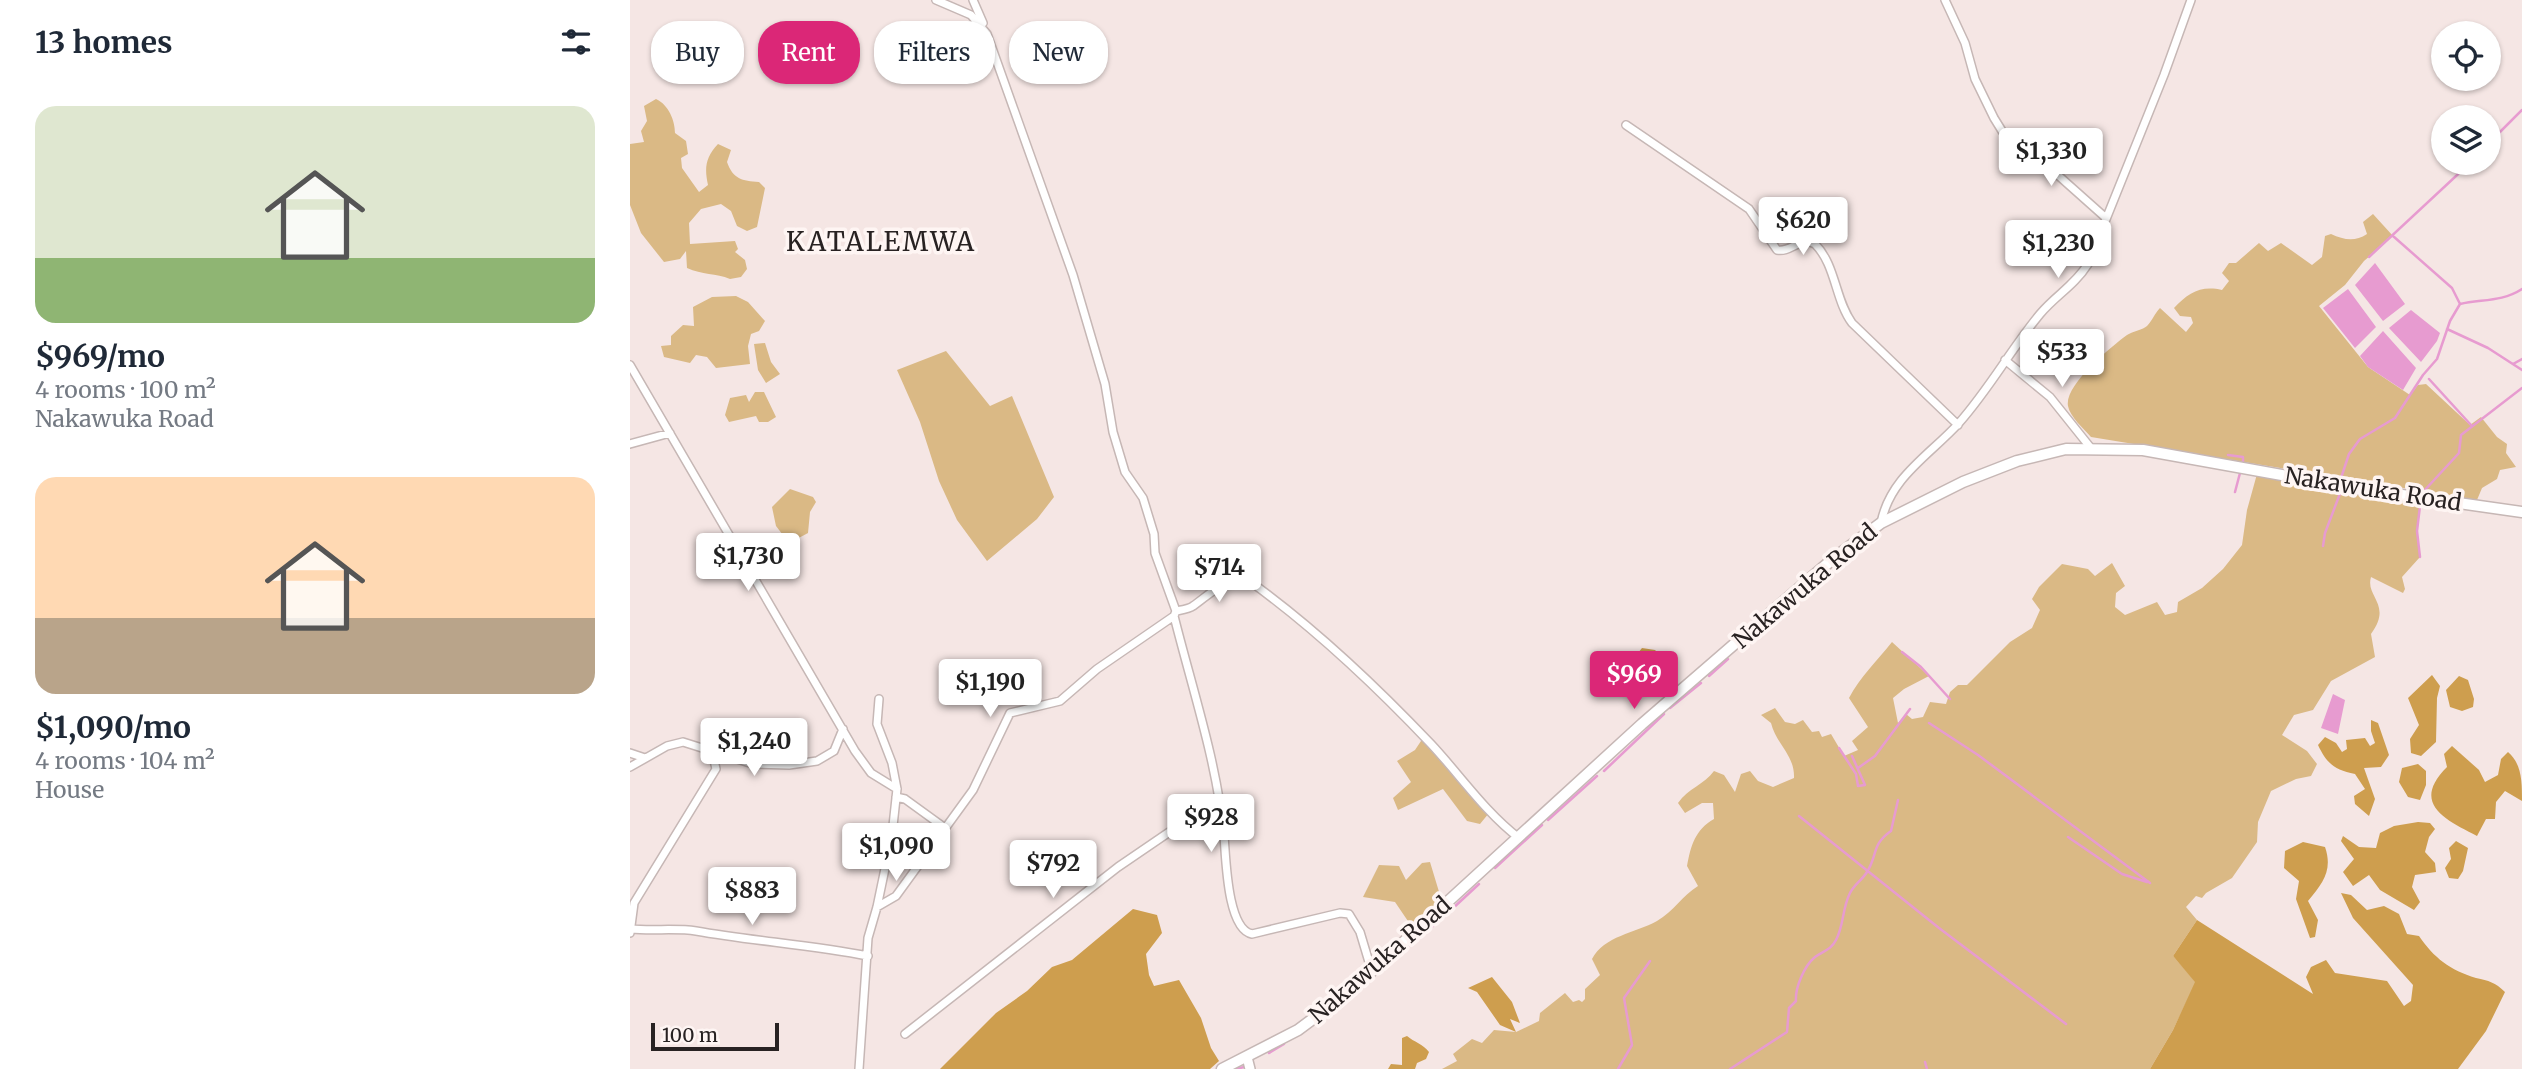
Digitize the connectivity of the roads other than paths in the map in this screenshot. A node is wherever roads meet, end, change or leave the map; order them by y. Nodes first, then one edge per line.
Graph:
1 (936, 0) edge
2 (974, 0) edge
3 (1945, 0) edge
4 (2190, 0) edge
5 (976, 21) edge
6 (982, 21) edge
7 (995, 58) edge
8 (1626, 125) dead end
9 (2106, 219) junction
10 (2005, 360) junction
11 (630, 365) edge
12 (1958, 425) junction
13 (670, 433) junction
14 (630, 444) edge
15 (2090, 447) junction
16 (2522, 512) edge
17 (1881, 523) junction
18 (1175, 613) junction
19 (879, 699) dead end
20 (844, 729) junction
21 (837, 746) junction
22 (854, 747) junction
23 (702, 748) junction
24 (630, 754) edge
25 (645, 758) junction
26 (630, 767) edge
27 (897, 793) junction
28 (1221, 804) junction
29 (945, 828) junction
30 (1519, 838) junction
31 (877, 907) junction
32 (630, 931) edge
33 (868, 956) junction
34 (1372, 972) junction
35 (905, 1034) dead end
36 (1247, 1058) junction
37 (859, 1069) edge
38 (1222, 1069) edge
39 (1250, 1069) edge

1 - 5 street
2 - 6 street
3 - 9 street
4 - 9 street
7 - 18 street
8 - 12 street
9 - 10 street
10 - 12 street
10 - 15 street
11 - 13 street
12 - 17 street
13 - 14 street
13 - 20 street
15 - 16 main road, Nakawuka Road
15 - 17 main road, Nakawuka Road
17 - 30 main road, Nakawuka Road
18 - 28 street
18 - 29 street
18 - 30 street
19 - 27 street
20 - 21 street
20 - 22 street
21 - 22 street
21 - 23 street
22 - 27 street
23 - 25 street
23 - 32 street
24 - 25 street
24 - 26 street
25 - 26 street
27 - 29 street
27 - 31 street
28 - 34 street
28 - 35 street
29 - 31 street
30 - 34 main road, Nakawuka Road
31 - 33 street
32 - 33 street
33 - 37 street
34 - 36 main road, Nakawuka Road
36 - 38 main road, Nakawuka Road
36 - 39 street

